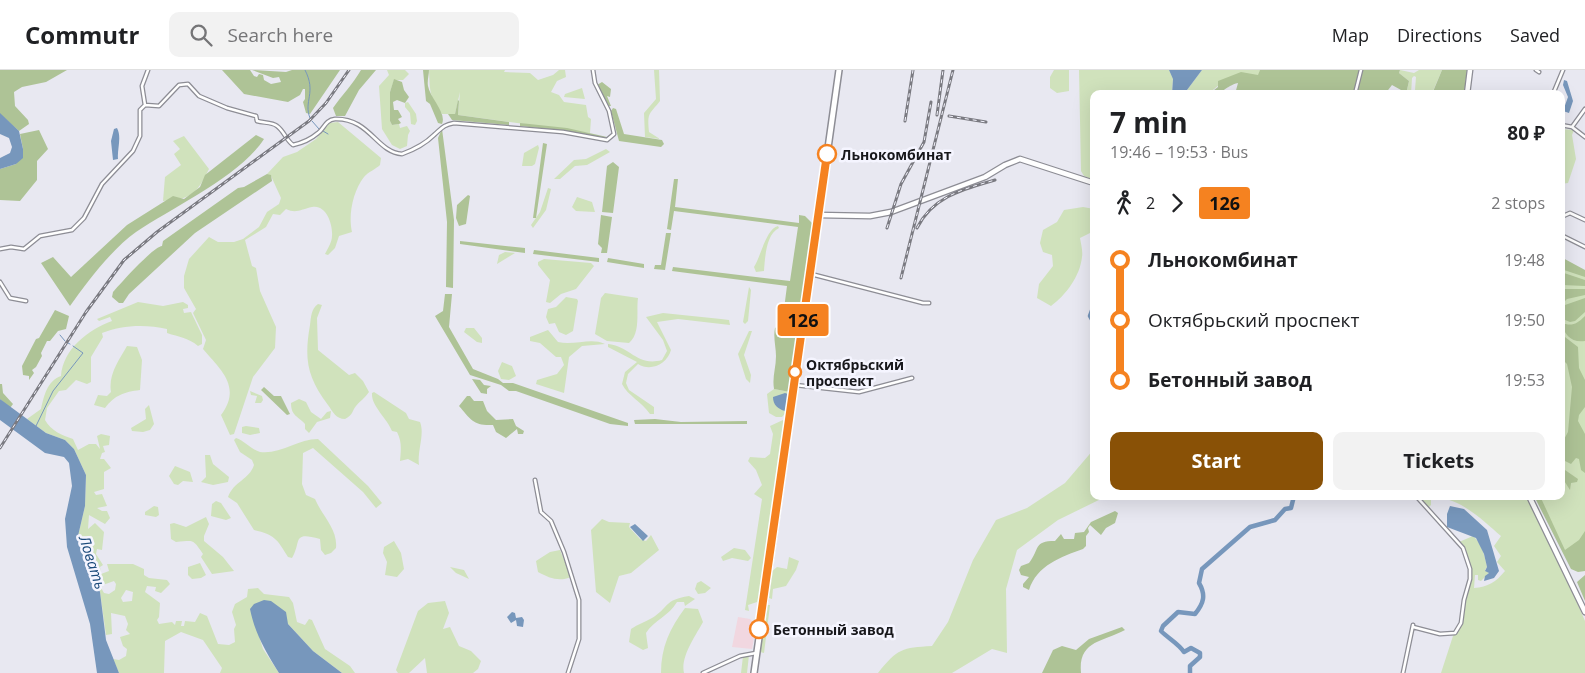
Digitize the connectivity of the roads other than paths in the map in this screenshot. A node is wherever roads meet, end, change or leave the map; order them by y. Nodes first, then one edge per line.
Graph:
1 (148, 70) edge
2 (593, 70) edge
3 (839, 70) edge
4 (1361, 70) edge
5 (1470, 70) edge
6 (1536, 70) edge
7 (1564, 70) edge
8 (1539, 72) dead end
9 (1356, 90) edge
10 (1468, 90) edge
11 (1554, 90) edge
12 (145, 105) junction
13 (1585, 109) edge
14 (1565, 126) edge
15 (1572, 127) junction
16 (1585, 137) edge
17 (1090, 182) edge
18 (818, 215) junction
19 (1565, 215) edge
20 (1585, 220) edge
21 (1565, 237) edge
22 (1585, 247) edge
23 (0, 249) edge
24 (809, 273) junction
25 (0, 282) edge
26 (26, 301) dead end
27 (929, 303) dead end
28 (912, 378) dead end
29 (794, 384) junction
30 (535, 480) dead end
31 (1420, 500) edge
32 (1531, 500) edge
33 (1584, 605) edge
34 (1585, 612) edge
35 (756, 653) junction
36 (568, 673) edge
37 (703, 673) edge
38 (754, 673) edge
39 (1403, 673) edge

1 - 12 street
2 - 12 street
3 - 18 main road
4 - 9 street
5 - 10 street
6 - 8 street
7 - 11 street
12 - 23 street
13 - 15 street
14 - 15 street
15 - 16 street
17 - 18 street
18 - 24 main road
19 - 20 street
21 - 22 street
24 - 27 street
24 - 29 main road
25 - 26 street
28 - 29 street
29 - 35 main road
30 - 36 street
31 - 39 street
32 - 33 street
33 - 34 street
35 - 37 street
35 - 38 main road

